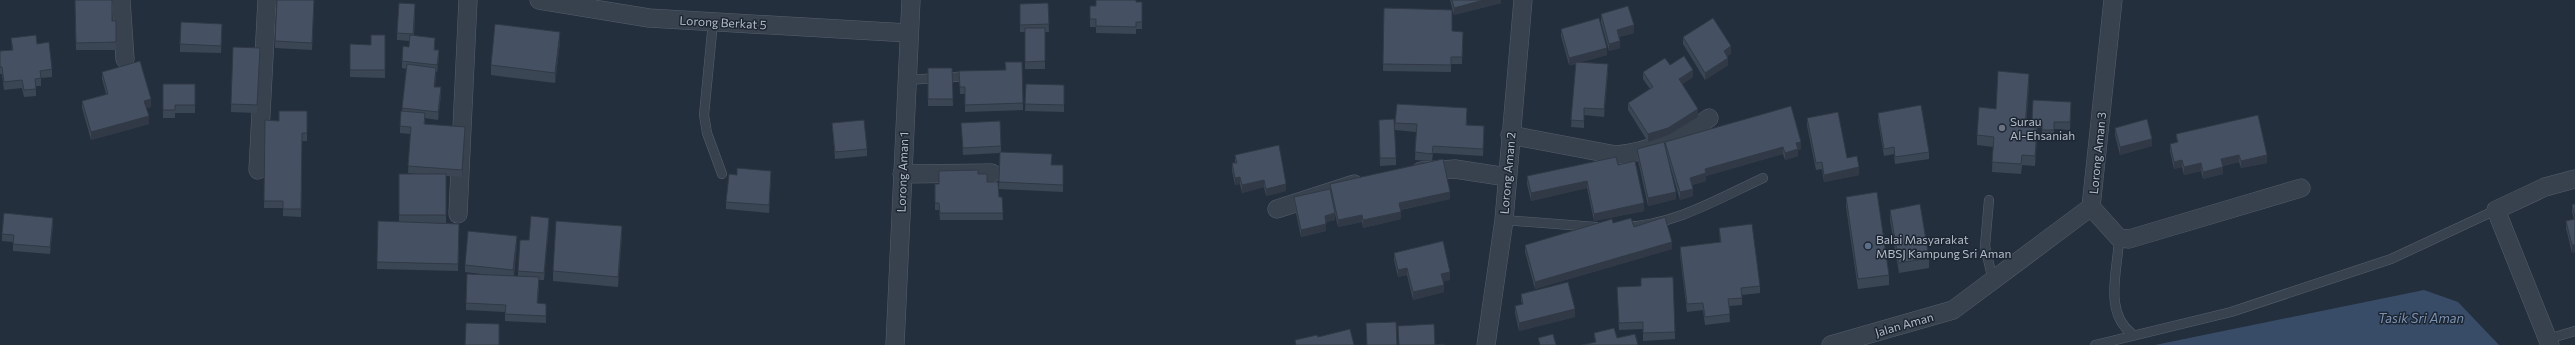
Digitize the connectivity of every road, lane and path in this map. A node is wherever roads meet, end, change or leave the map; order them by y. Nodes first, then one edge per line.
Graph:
1 (120, 0) edge
2 (267, 0) edge
3 (468, 0) edge
4 (539, 0) edge
5 (911, 0) edge
6 (1523, 0) edge
7 (2113, 0) edge
8 (713, 22) junction
9 (908, 33) junction
10 (125, 59) dead end
11 (983, 75) edge
12 (906, 80) junction
13 (1709, 118) dead end
14 (1510, 135) junction
15 (258, 170) dead end
16 (992, 172) dead end
17 (722, 174) dead end
18 (902, 174) junction
19 (1404, 174) edge
20 (1507, 177) junction
21 (1763, 178) dead end
22 (2575, 179) edge
23 (1367, 182) edge
24 (2301, 188) dead end
25 (1989, 200) dead end
26 (2091, 207) junction
27 (1277, 209) dead end
28 (2496, 210) junction
29 (458, 214) dead end
30 (1504, 220) junction
31 (2119, 238) junction
32 (1993, 281) junction
33 (1953, 310) joint
34 (2575, 332) edge
35 (2132, 334) junction
36 (2549, 342) edge
37 (895, 345) edge
38 (1486, 345) edge
39 (1831, 345) edge
40 (2095, 345) edge

1 - 10 street
2 - 15 street
3 - 29 street
4 - 8 street, Lorong Berkat 5
5 - 9 street, Lorong Aman 1
6 - 14 street, Lorong Aman 2
7 - 26 street, Lorong Aman 3
8 - 9 street, Lorong Berkat 5
8 - 17 lane
9 - 12 street, Lorong Aman 1
11 - 12 lane
12 - 18 street, Lorong Aman 1
13 - 14 street
14 - 20 street, Lorong Aman 2
16 - 18 street
18 - 37 street, Lorong Aman 1
19 - 20 street
20 - 30 street, Lorong Aman 2
21 - 30 lane
22 - 28 street
23 - 27 street
24 - 31 street
25 - 32 lane
26 - 31 street
26 - 32 street, Lorong Aman 3
28 - 35 lane
28 - 36 street
30 - 38 street, Lorong Aman 2
31 - 35 lane
32 - 33 street, Lorong Aman 3
33 - 39 street, Jalan Aman
34 - 36 lane
35 - 40 lane

